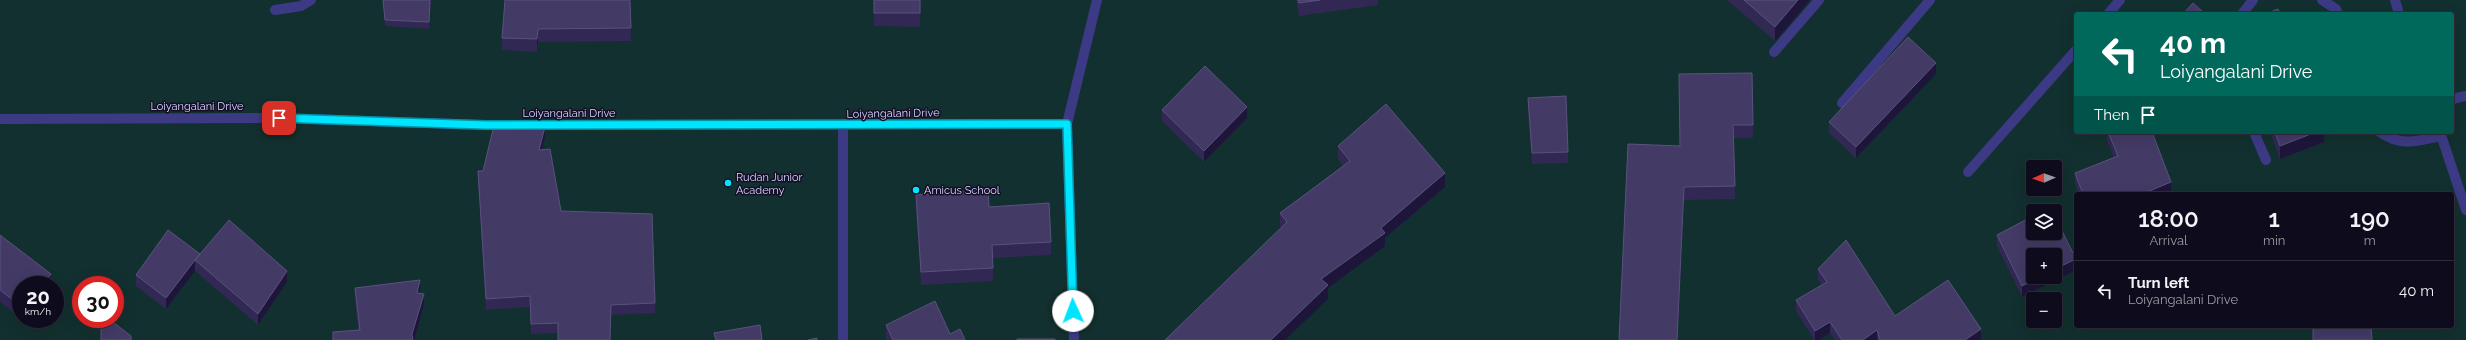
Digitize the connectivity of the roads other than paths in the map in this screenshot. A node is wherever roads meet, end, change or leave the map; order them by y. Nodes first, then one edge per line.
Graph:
1 (311, 0) edge
2 (1097, 0) edge
3 (1819, 0) edge
4 (1930, 0) edge
5 (2120, 0) edge
6 (2253, 0) edge
7 (2322, 0) edge
8 (2395, 0) edge
9 (275, 10) dead end
10 (2110, 12) edge
11 (2244, 12) edge
12 (2337, 12) edge
13 (2398, 12) edge
14 (1774, 52) dead end
15 (2074, 52) edge
16 (2466, 96) edge
17 (2454, 99) edge
18 (1842, 103) dead end
19 (0, 119) edge
20 (1067, 124) junction
21 (843, 126) junction
22 (2255, 134) edge
23 (2382, 134) edge
24 (2440, 134) edge
25 (2266, 160) dead end
26 (1968, 172) dead end
27 (2466, 210) edge
28 (843, 340) edge
29 (1074, 340) edge

1 - 9 street
2 - 20 street
3 - 14 street
4 - 18 street
5 - 10 street
6 - 11 street
7 - 12 street
8 - 13 street
15 - 26 street
16 - 17 street
19 - 21 street, Loiyangalani Drive
20 - 21 street, Loiyangalani Drive
20 - 29 street
21 - 28 street
22 - 25 street
23 - 24 street
24 - 27 street

